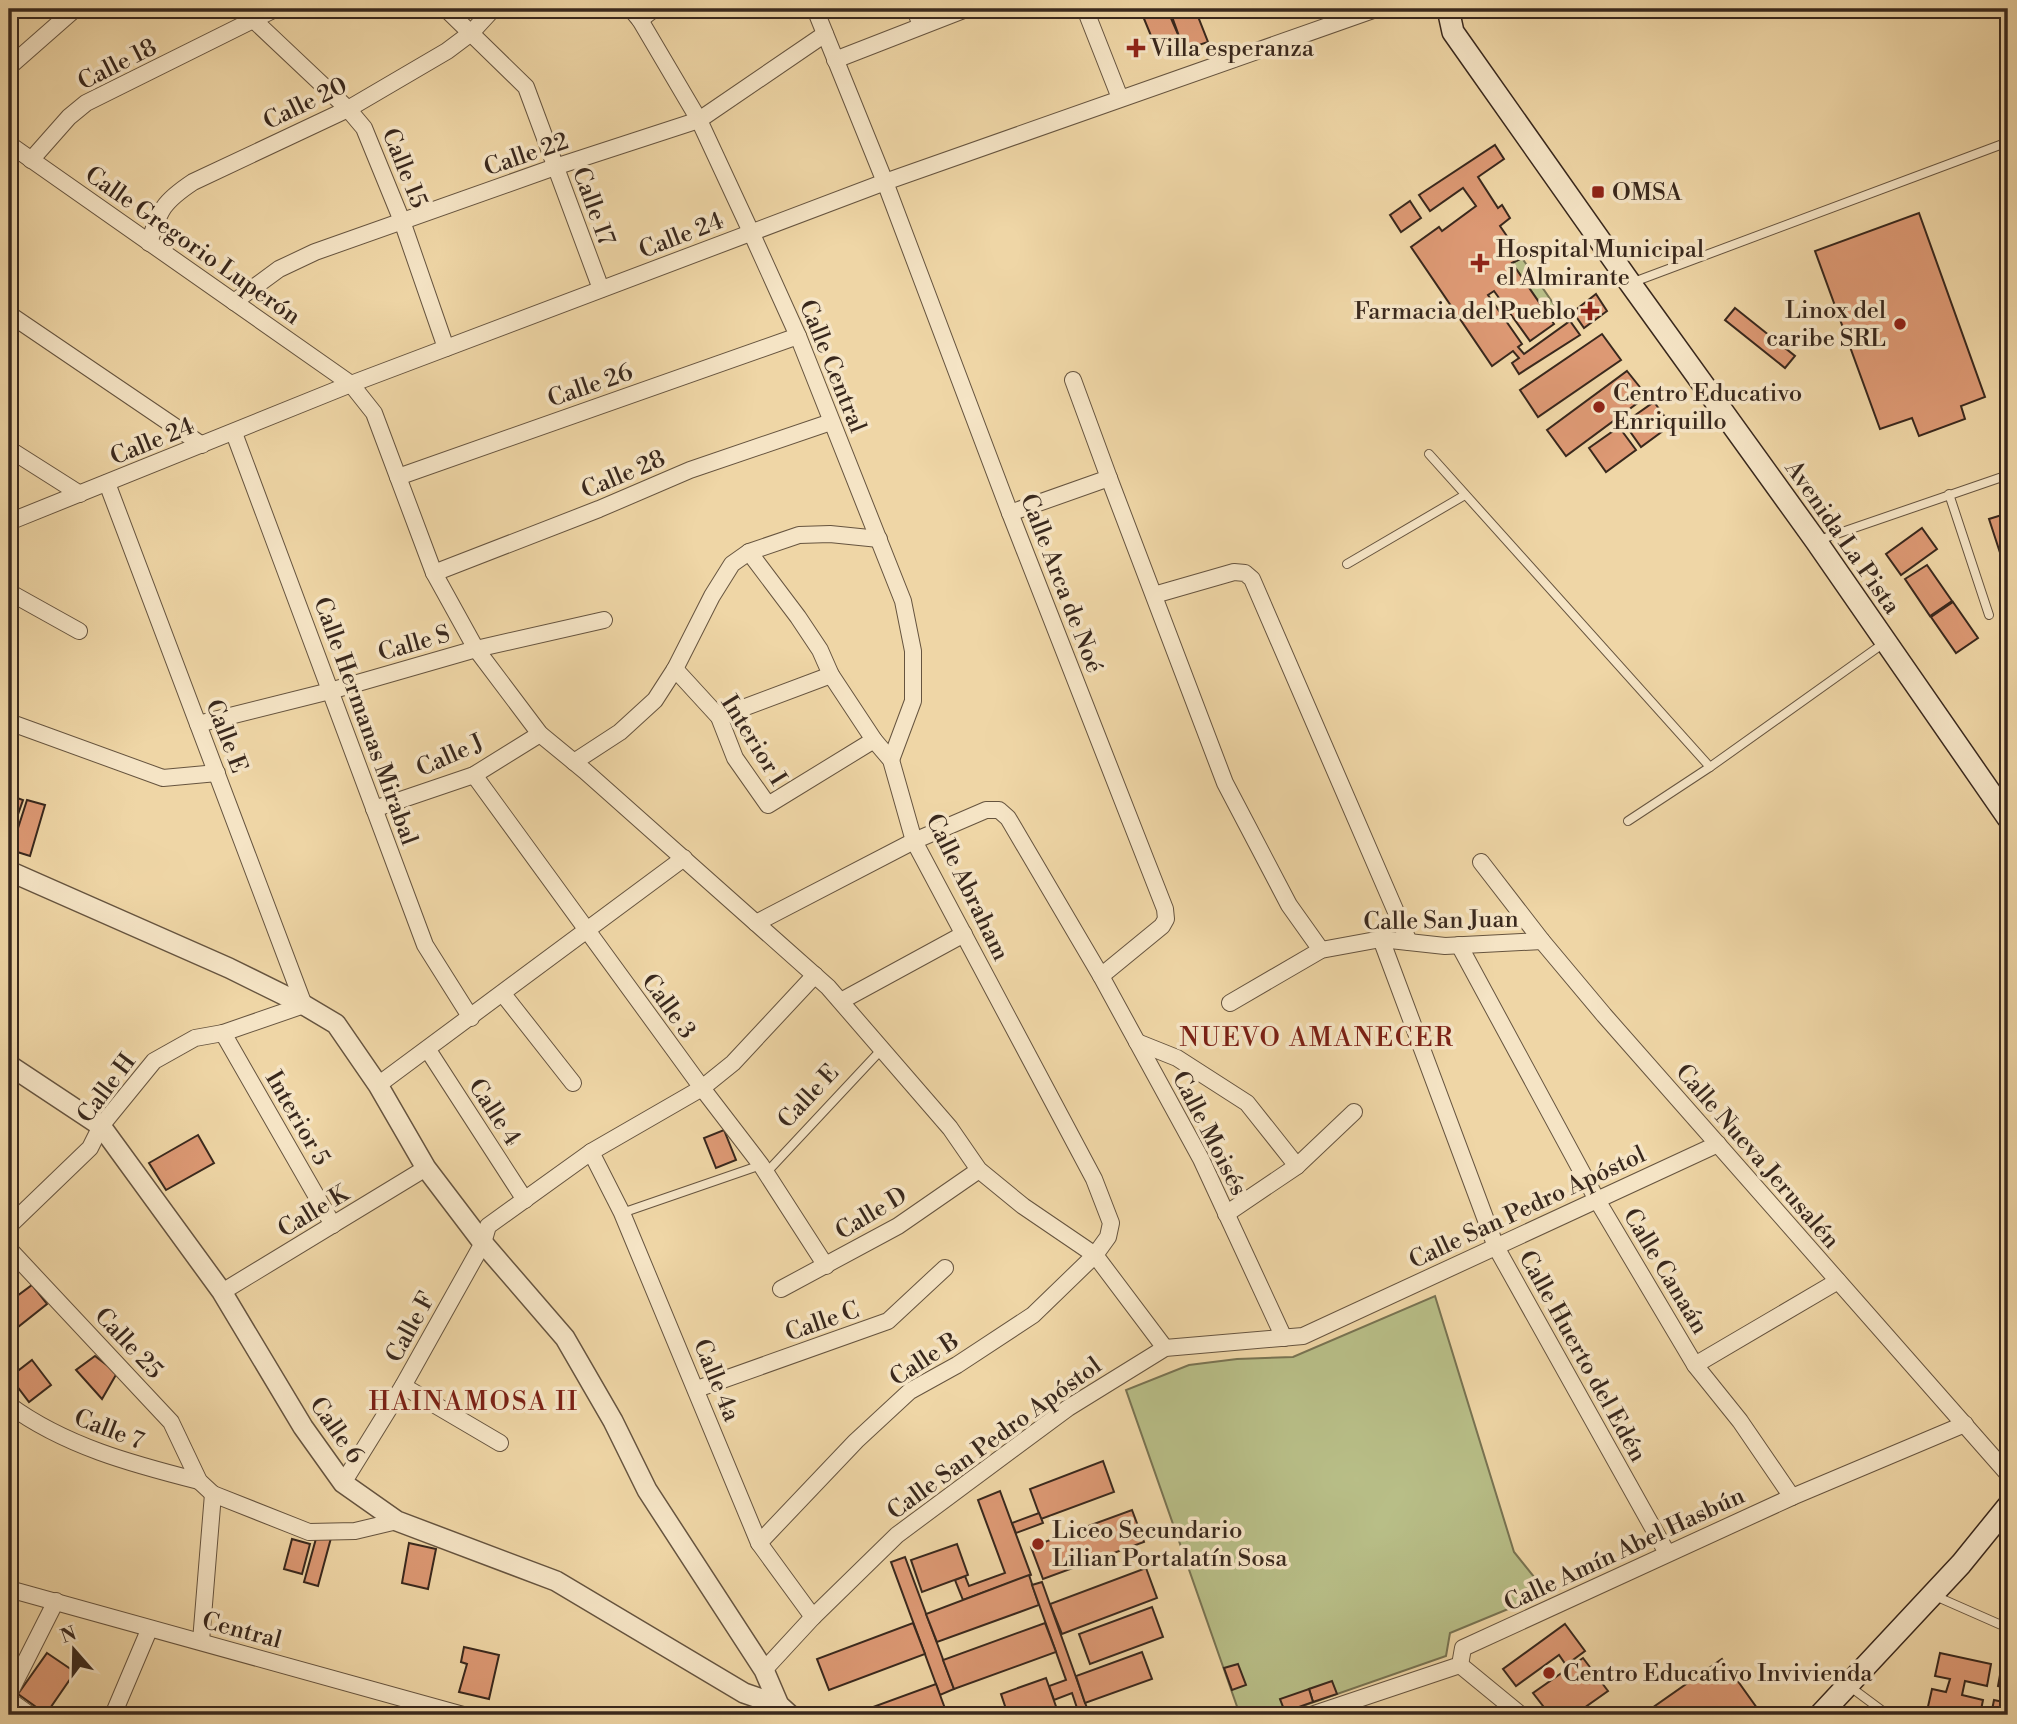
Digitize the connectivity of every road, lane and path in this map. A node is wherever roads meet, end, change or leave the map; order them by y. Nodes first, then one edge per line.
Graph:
1 (75, 9) edge
2 (275, 9) edge
3 (446, 9) edge
4 (493, 9) edge
5 (654, 9) edge
6 (815, 9) edge
7 (915, 9) edge
8 (966, 9) edge
9 (1085, 9) edge
10 (1376, 9) edge
11 (1448, 9) edge
12 (636, 14) edge
13 (247, 15) edge
14 (921, 26) junction
15 (471, 33) junction
16 (825, 34) junction
17 (835, 60) junction
18 (9, 67) edge
19 (1120, 98) junction
20 (348, 109) junction
21 (699, 120) junction
22 (2008, 142) edge
23 (9, 144) edge
24 (31, 160) junction
25 (555, 167) junction
26 (885, 182) junction
27 (402, 221) junction
28 (751, 232) junction
29 (149, 243) junction
30 (1630, 283) junction
31 (601, 289) junction
32 (234, 302) junction
33 (9, 314) edge
34 (798, 337) junction
35 (446, 348) junction
36 (1073, 380) dead end
37 (351, 384) junction
38 (831, 422) junction
39 (234, 433) junction
40 (202, 445) junction
41 (9, 449) edge
42 (1429, 454) dead end
43 (2008, 475) edge
44 (398, 477) junction
45 (1109, 478) junction
46 (107, 483) junction
47 (80, 494) junction
48 (1950, 494) junction
49 (1465, 495) junction
50 (1010, 513) junction
51 (9, 523) edge
52 (879, 539) junction
53 (1816, 541) junction
54 (749, 552) junction
55 (1347, 564) dead end
56 (434, 573) junction
57 (9, 592) edge
58 (1154, 595) junction
59 (1989, 615) dead end
60 (604, 620) dead end
61 (79, 631) dead end
62 (1885, 643) junction
63 (476, 649) junction
64 (675, 669) junction
65 (831, 675) junction
66 (330, 691) junction
67 (719, 717) junction
68 (9, 722) edge
69 (198, 724) junction
70 (540, 734) junction
71 (874, 740) junction
72 (891, 760) junction
73 (574, 762) junction
74 (1710, 767) junction
75 (217, 773) junction
76 (474, 775) junction
77 (374, 809) junction
78 (2008, 818) edge
79 (1628, 821) dead end
80 (914, 841) junction
81 (684, 858) junction
82 (1481, 862) dead end
83 (9, 871) edge
84 (756, 923) junction
85 (586, 931) junction
86 (964, 934) junction
87 (1381, 939) junction
88 (1542, 940) junction
89 (1409, 942) junction
90 (1459, 945) junction
91 (1321, 950) junction
92 (815, 975) junction
93 (1101, 976) junction
94 (503, 994) junction
95 (841, 1001) junction
96 (1230, 1003) dead end
97 (304, 1005) junction
98 (471, 1018) junction
99 (223, 1033) junction
100 (1137, 1042) junction
101 (882, 1049) junction
102 (428, 1050) junction
103 (9, 1065) edge
104 (573, 1083) dead end
105 (378, 1085) junction
106 (702, 1088) junction
107 (1354, 1112) dead end
108 (101, 1126) junction
109 (1717, 1144) junction
110 (591, 1152) junction
111 (1297, 1167) junction
112 (426, 1168) junction
113 (764, 1169) junction
114 (979, 1170) junction
115 (525, 1200) junction
116 (1597, 1200) junction
117 (622, 1213) junction
118 (1226, 1214) junction
119 (333, 1225) junction
120 (9, 1226) edge
121 (486, 1234) junction
122 (1496, 1247) junction
123 (9, 1249) edge
124 (1095, 1255) junction
125 (825, 1266) junction
126 (945, 1268) dead end
127 (1838, 1281) junction
128 (781, 1289) dead end
129 (222, 1292) junction
130 (1284, 1338) junction
131 (1165, 1348) junction
132 (1695, 1365) junction
133 (403, 1386) junction
134 (697, 1389) junction
135 (9, 1405) edge
136 (1965, 1424) junction
137 (500, 1443) dead end
138 (2008, 1474) edge
139 (200, 1481) junction
140 (343, 1483) junction
141 (213, 1494) junction
142 (1792, 1497) junction
143 (2008, 1506) edge
144 (397, 1521) junction
145 (759, 1543) junction
146 (1667, 1553) junction
147 (9, 1589) edge
148 (1933, 1595) junction
149 (55, 1601) junction
150 (813, 1617) junction
151 (2008, 1628) edge
152 (149, 1630) junction
153 (201, 1642) junction
154 (1460, 1665) junction
155 (764, 1670) junction
156 (1849, 1686) junction
157 (9, 1693) edge
158 (9, 1700) edge
159 (784, 1710) edge
160 (1516, 1713) edge
161 (30, 1715) edge
162 (113, 1715) edge
163 (463, 1715) edge
164 (1311, 1715) edge
165 (1820, 1715) edge
166 (1888, 1715) edge

1 - 18 street
2 - 13 street, Calle 18
3 - 15 street, Calle 17
4 - 15 street, Calle 20
5 - 12 street
6 - 16 street, Calle Arca de Noé
7 - 14 street
8 - 14 street
9 - 19 street
10 - 19 street, Calle 24
11 - 30 main road, Avenida La Pista
12 - 21 street, Calle Central
13 - 20 street, Calle 15
13 - 24 street, Calle 18
14 - 17 street
15 - 20 street, Calle 20
15 - 25 street, Calle 17
16 - 17 street, Calle Arca de Noé
16 - 21 street, Calle 22
17 - 26 street, Calle Arca de Noé
19 - 26 street, Calle 24
20 - 27 street, Calle 15
20 - 29 street, Calle 20
21 - 25 street, Calle 22
21 - 28 street, Calle Central
22 - 30 lane
23 - 24 street, Calle Gregorio Luperón
24 - 29 street, Calle Gregorio Luperón
25 - 27 street, Calle 22
25 - 31 street, Calle 17
26 - 28 street, Calle 24
26 - 50 street, Calle Arca de Noé
27 - 32 street, Calle 22
27 - 35 street, Calle 15
28 - 31 street, Calle 24
28 - 34 street, Calle Central
29 - 32 street, Calle Gregorio Luperón
30 - 53 main road, Avenida La Pista
31 - 35 street, Calle 24
32 - 37 street, Calle Gregorio Luperón
33 - 40 street
34 - 38 street, Calle Central
34 - 44 street, Calle 26
35 - 37 street, Calle 24
36 - 45 street
37 - 39 street, Calle 24
37 - 44 street, Calle Gregorio Luperón
38 - 52 street, Calle Central
38 - 56 street, Calle 28
39 - 40 street, Calle 24
39 - 66 street, Calle Hermanas Mirabal
40 - 46 street, Calle 24
41 - 47 street
42 - 49 lane
43 - 48 lane
44 - 56 street, Calle Gregorio Luperón
45 - 50 street
45 - 58 street
46 - 47 street, Calle 24
46 - 69 street, Calle E
47 - 51 street, Calle 24
48 - 53 lane
48 - 59 lane
49 - 55 lane
49 - 74 lane
50 - 93 street, Calle Arca de Noé
52 - 54 street
52 - 72 street, Calle Central
53 - 62 main road, Avenida La Pista
54 - 64 street
54 - 65 street, Calle Abraham
56 - 63 street, Calle Gregorio Luperón
57 - 61 street
58 - 89 street
58 - 91 street
60 - 63 street, Calle S
62 - 74 lane
62 - 78 main road, Avenida La Pista
63 - 66 street, Calle S
63 - 70 street, Calle Gregorio Luperón
64 - 67 street, Interior I
64 - 73 street
65 - 67 street
65 - 71 street, Calle Abraham
66 - 69 street, Calle S
66 - 77 street, Calle Hermanas Mirabal
67 - 71 street, Interior I
68 - 75 street
69 - 75 street, Calle E
70 - 73 street, Calle Gregorio Luperón
70 - 76 street, Calle J
71 - 72 street, Calle Abraham
72 - 80 street, Calle Abraham
73 - 81 street, Calle Gregorio Luperón
74 - 79 lane
75 - 97 street, Calle E
76 - 77 street, Calle J
76 - 85 street, Calle 3
77 - 98 street, Calle Hermanas Mirabal
80 - 84 street
80 - 86 street, Calle Abraham
80 - 93 street, Calle Moisés
81 - 84 street, Calle Gregorio Luperón
81 - 85 street
82 - 88 street, Calle Nueva Jerusalén
83 - 97 street
84 - 92 street, Calle Gregorio Luperón
85 - 94 street
85 - 106 street, Calle 3
86 - 95 street
86 - 124 street, Calle Abraham
87 - 89 street, Calle San Juan
87 - 91 street, Calle San Juan
87 - 122 street, Calle Huerto del Edén
88 - 90 street, Calle San Juan
88 - 109 street, Calle Nueva Jerusalén
89 - 90 street, Calle San Juan
90 - 116 street, Calle Canaán
91 - 96 street, Calle San Juan
92 - 95 street, Calle Gregorio Luperón
92 - 106 street
93 - 100 street, Calle Moisés
94 - 98 street
94 - 104 street
95 - 101 street, Calle Gregorio Luperón
97 - 99 street, Calle H
97 - 105 street
98 - 102 street
99 - 108 street, Calle H
99 - 119 street, Interior 5
100 - 111 street
100 - 118 street, Calle Moisés
101 - 113 lane, Calle E
101 - 114 street, Calle Gregorio Luperón
102 - 105 street
102 - 115 street, Calle 4
103 - 108 street, Calle 6
105 - 112 street
106 - 110 street
106 - 113 street, Calle 3
107 - 111 street
108 - 120 street, Calle H
108 - 129 street, Calle 6
109 - 116 street, Calle San Pedro Apóstol
109 - 127 street, Calle Nueva Jerusalén
110 - 115 street
110 - 117 street, Calle 4a
111 - 118 street
112 - 119 street, Calle K
112 - 121 street
113 - 117 lane, Calle E
113 - 125 street, Calle 3
114 - 124 street, Calle Gregorio Luperón
114 - 125 street, Calle D
115 - 121 street
116 - 122 street, Calle San Pedro Apóstol
116 - 132 street, Calle Canaán
117 - 134 street, Calle 4a
118 - 130 street, Calle Moisés
119 - 129 street, Calle K
121 - 133 street, Calle F
121 - 155 street
122 - 130 street, Calle San Pedro Apóstol
122 - 146 street, Calle Huerto del Edén
123 - 139 street, Calle 25
124 - 131 street, Calle Gregorio Luperón
124 - 145 street, Calle B
125 - 128 street, Calle D
126 - 134 street, Calle C
127 - 132 street
127 - 136 street, Calle Nueva Jerusalén
129 - 140 street, Calle 6
130 - 131 street, Calle San Pedro Apóstol
131 - 150 street, Calle San Pedro Apóstol
132 - 142 street, Calle Canaán
133 - 137 street
133 - 140 street, Calle F
134 - 145 street, Calle 4a
135 - 139 street, Calle 7
136 - 138 street, Calle Nueva Jerusalén
136 - 142 street, Calle Amín Abel Hasbún
139 - 141 street
140 - 144 street, Calle 6
141 - 144 street
141 - 153 street
142 - 146 street, Calle Amín Abel Hasbún
143 - 148 main road
144 - 159 street, Calle 6
145 - 150 street, Calle 4a
146 - 154 street, Calle Amín Abel Hasbún
147 - 149 street, Central
148 - 151 lane
148 - 156 main road
149 - 152 street, Central
149 - 157 street
150 - 155 street, Calle San Pedro Apóstol
152 - 153 street, Central
152 - 162 street
153 - 163 street, Central
154 - 160 street
154 - 164 street
155 - 159 street
156 - 165 main road
156 - 166 lane
158 - 161 street

